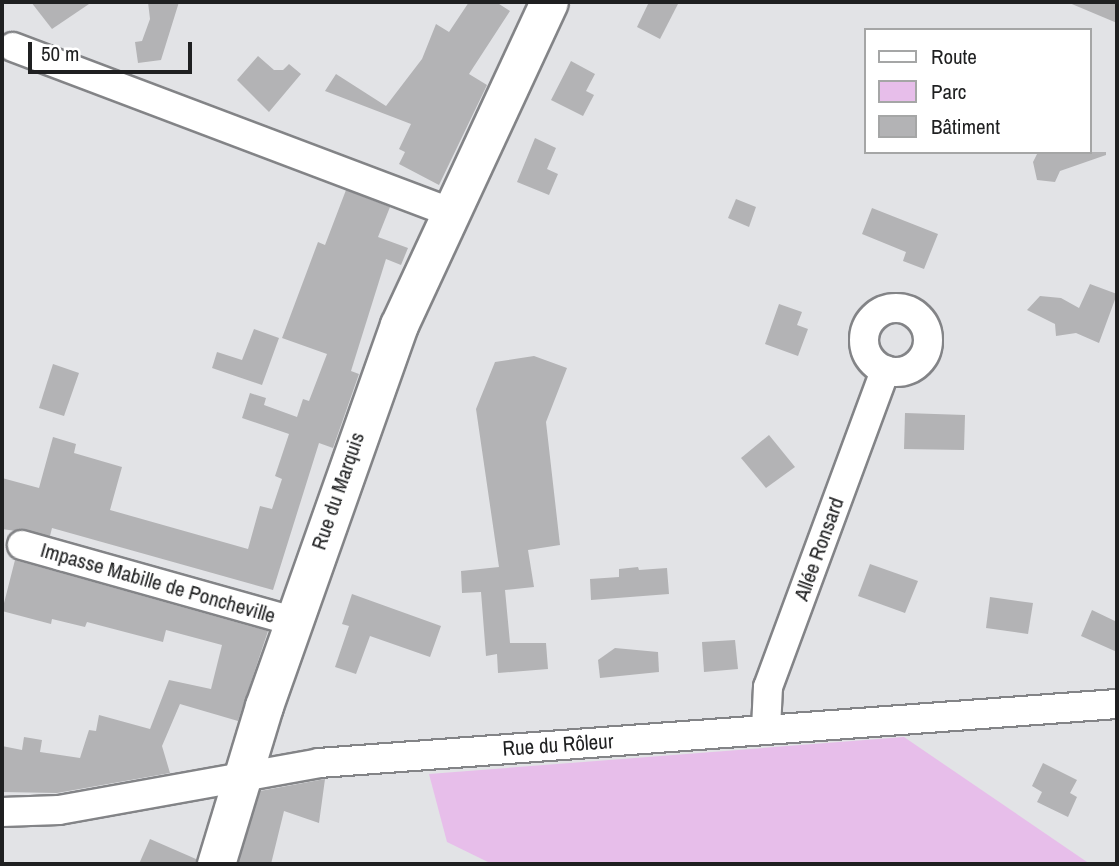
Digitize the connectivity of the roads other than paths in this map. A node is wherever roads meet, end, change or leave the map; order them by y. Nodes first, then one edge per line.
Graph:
1 (549, 2) edge
2 (13, 47) dead end
3 (448, 211) junction
4 (885, 370) dead end
5 (22, 545) dead end
6 (293, 621) junction
7 (1117, 704) edge
8 (766, 729) junction
9 (242, 777) junction
10 (2, 812) edge
11 (216, 864) edge

1 - 3 main road, Rue du Marquis
2 - 3 street
3 - 6 main road, Rue du Marquis
4 - 8 street, Allée Ronsard
5 - 6 street, Impasse Mabille de Poncheville
6 - 9 main road, Rue du Marquis
7 - 8 street, Rue du Rôleur
8 - 9 street, Rue du Rôleur
9 - 10 street, Rue du Rôleur
9 - 11 main road, Rue du Marquis

